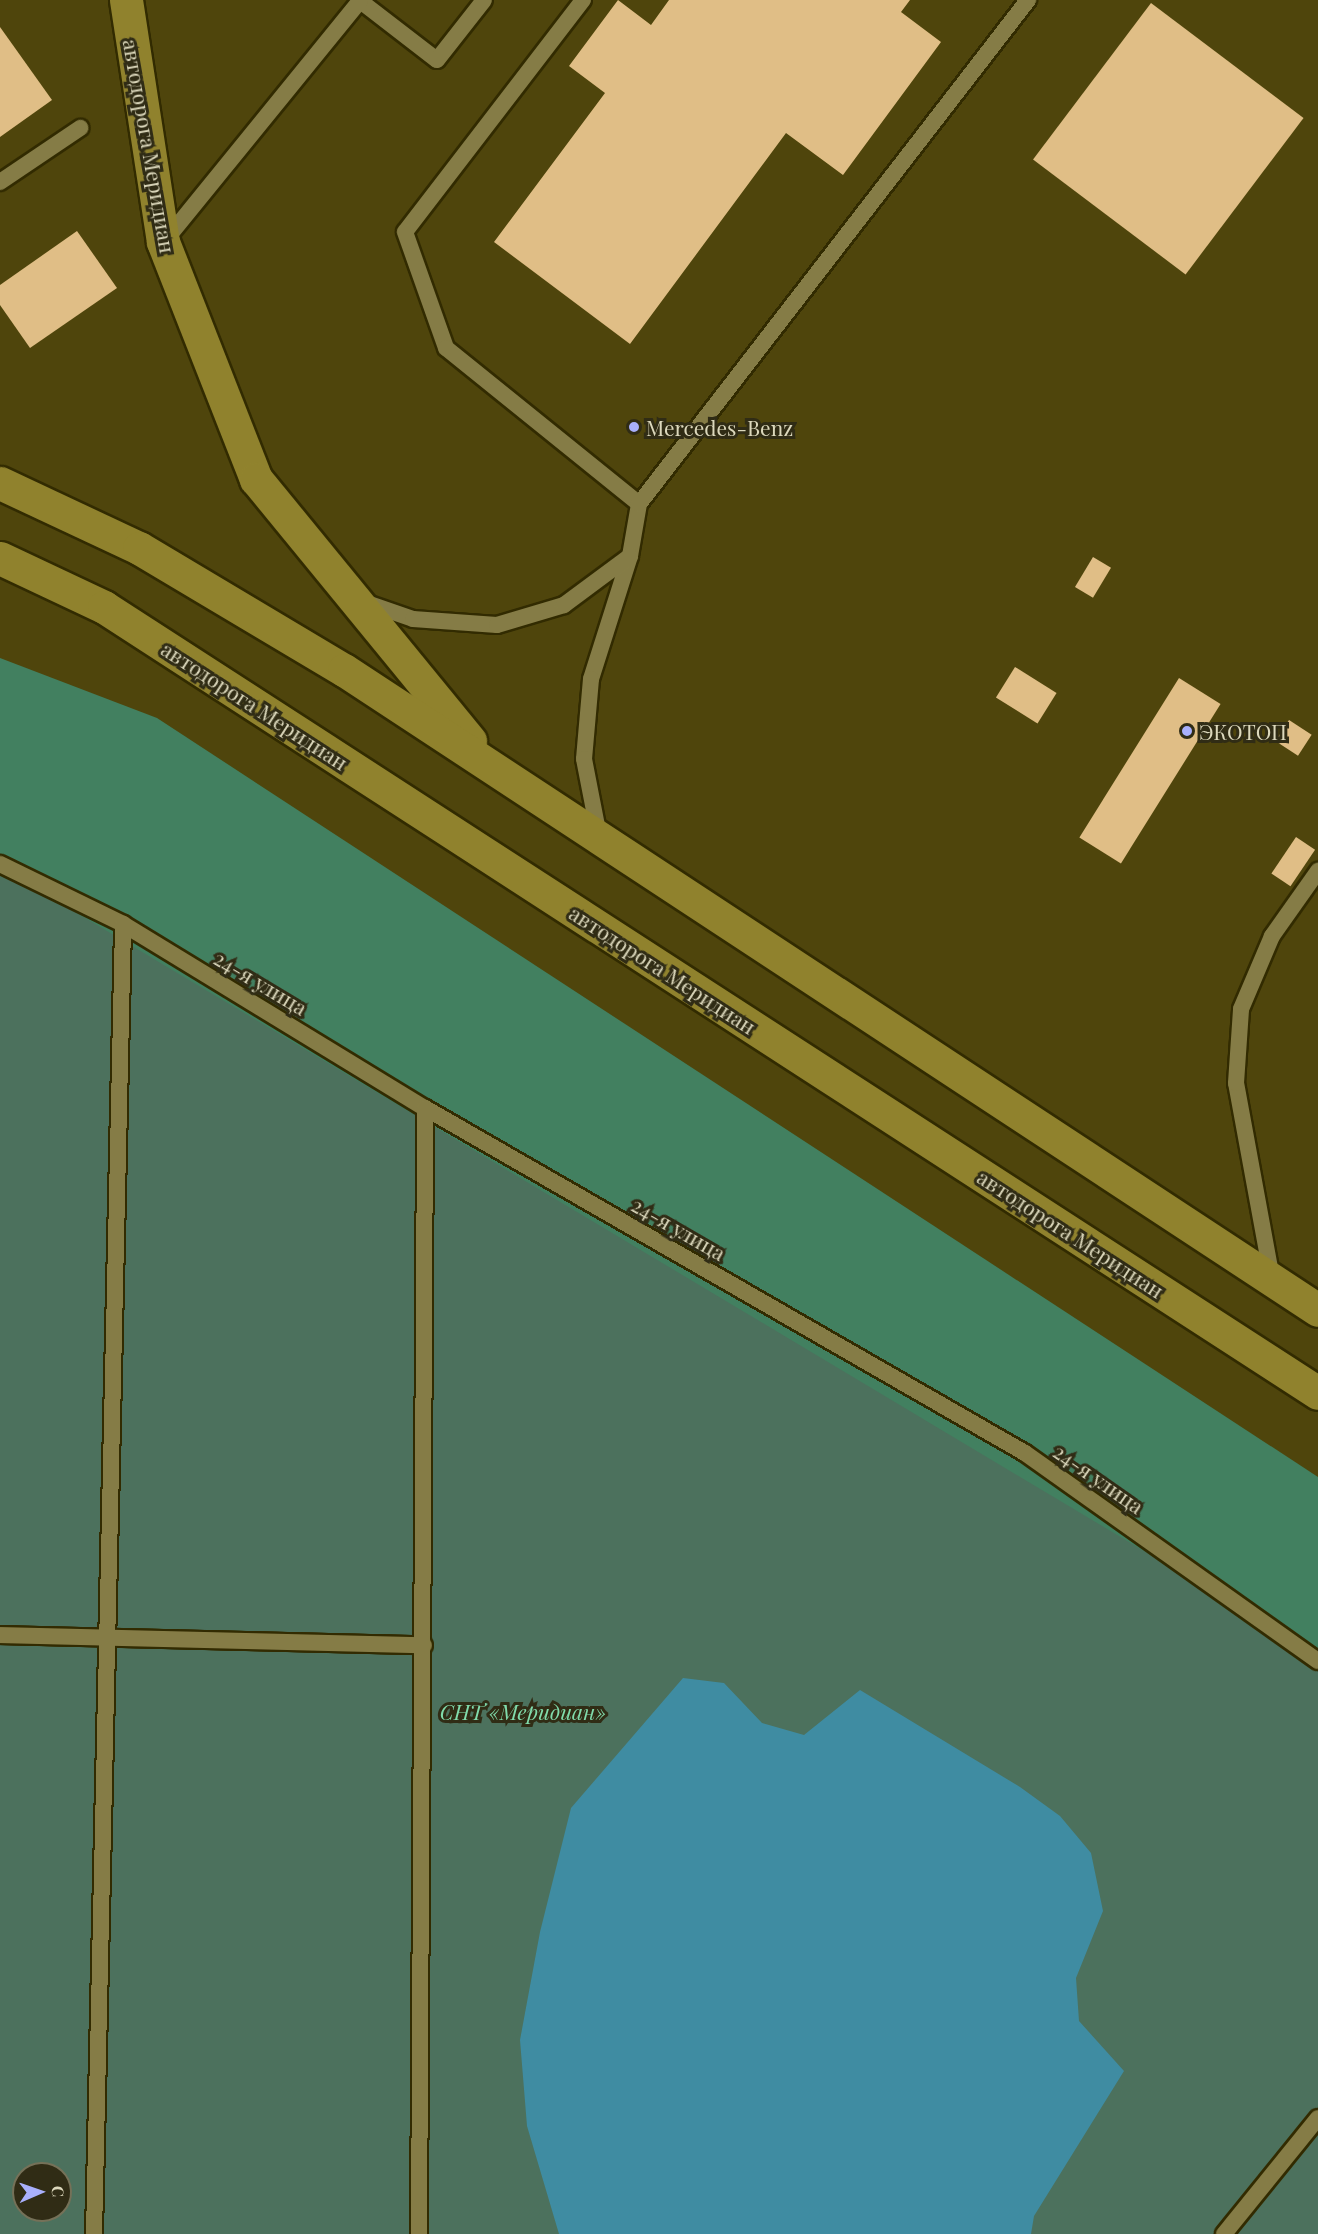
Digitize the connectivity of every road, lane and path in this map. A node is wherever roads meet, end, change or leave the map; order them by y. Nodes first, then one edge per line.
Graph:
1 (126, 0) edge
2 (360, 0) edge
3 (484, 0) edge
4 (583, 0) edge
5 (1028, 0) edge
6 (80, 128) dead end
7 (0, 182) edge
8 (163, 242) junction
9 (0, 483) edge
10 (639, 504) junction
11 (630, 556) junction
12 (0, 558) edge
13 (352, 598) junction
14 (492, 767) junction
15 (599, 836) junction
16 (0, 864) edge
17 (1318, 871) edge
18 (123, 924) junction
19 (425, 1108) junction
20 (1272, 1280) junction
21 (1318, 1310) edge
22 (1318, 1393) edge
23 (0, 1635) edge
24 (107, 1638) junction
25 (424, 1645) junction
26 (1318, 1661) edge
27 (1318, 2118) edge
28 (94, 2234) edge
29 (419, 2234) edge
30 (1224, 2234) edge

1 - 8 main road, автодорога Меридиан
2 - 3 lane
2 - 8 lane
4 - 10 lane
5 - 10 lane
6 - 7 lane
8 - 13 main road, автодорога Меридиан
9 - 14 main road, автодорога Меридиан
10 - 11 lane
11 - 13 lane
11 - 15 lane
12 - 22 main road, автодорога Меридиан
13 - 14 main road, автодорога Меридиан
14 - 15 main road, автодорога Меридиан
15 - 20 main road, автодорога Меридиан
16 - 18 lane, 24-я улица
17 - 20 lane
18 - 19 lane, 24-я улица
18 - 24 lane
19 - 25 lane
19 - 26 lane, 24-я улица
20 - 21 main road, автодорога Меридиан
23 - 24 lane
24 - 25 lane
24 - 28 lane
25 - 29 lane
27 - 30 lane

